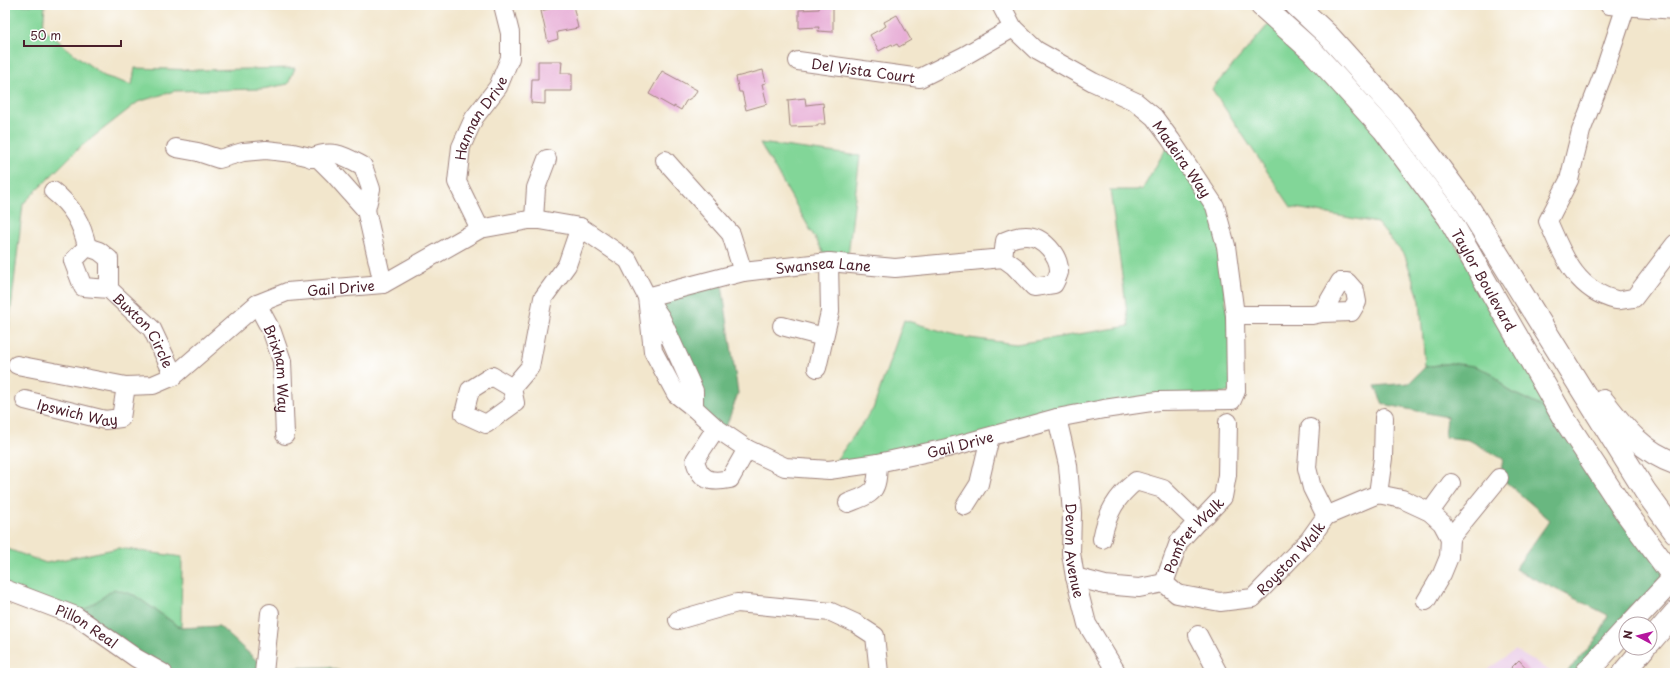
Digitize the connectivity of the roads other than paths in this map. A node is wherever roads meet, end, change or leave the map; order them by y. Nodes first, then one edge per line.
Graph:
1 (503, 5) edge
2 (1001, 5) edge
3 (1261, 5) edge
4 (1296, 5) edge
5 (1617, 6) edge
6 (1675, 10) edge
7 (1013, 28) junction
8 (798, 61) dead end
9 (176, 148) dead end
10 (311, 158) junction
11 (547, 159) dead end
12 (665, 160) dead end
13 (53, 191) dead end
14 (366, 210) junction
15 (534, 219) junction
16 (580, 227) junction
17 (480, 229) junction
18 (1675, 244) edge
19 (87, 247) junction
20 (1003, 258) dead end
21 (829, 262) junction
22 (743, 272) junction
23 (383, 284) junction
24 (109, 289) junction
25 (647, 298) junction
26 (257, 304) junction
27 (1322, 313) dead end
28 (1235, 315) junction
29 (782, 326) dead end
30 (824, 337) junction
31 (1552, 342) junction
32 (17, 365) dead end
33 (817, 368) dead end
34 (174, 376) junction
35 (126, 386) junction
36 (512, 388) dead end
37 (1236, 391) joint
38 (25, 400) dead end
39 (1384, 417) dead end
40 (1057, 418) junction
41 (1228, 422) dead end
42 (716, 428) junction
43 (1310, 428) dead end
44 (285, 435) dead end
45 (990, 437) junction
46 (747, 449) junction
47 (878, 463) junction
48 (1675, 463) edge
49 (1499, 478) dead end
50 (1451, 483) dead end
51 (1378, 494) junction
52 (848, 503) dead end
53 (965, 506) dead end
54 (1430, 512) junction
55 (1326, 516) junction
56 (1197, 522) junction
57 (1675, 532) edge
58 (1450, 538) junction
59 (1102, 539) dead end
60 (1075, 577) junction
61 (1675, 578) edge
62 (1164, 583) junction
63 (5, 589) edge
64 (1426, 601) dead end
65 (270, 613) dead end
66 (1675, 613) edge
67 (1639, 616) edge
68 (678, 620) dead end
69 (1658, 633) edge
70 (1198, 635) dead end
71 (1618, 638) edge
72 (1637, 656) edge
73 (163, 673) edge
74 (264, 673) edge
75 (879, 673) edge
76 (1117, 673) edge
77 (1218, 673) edge
78 (1586, 673) edge
79 (1623, 673) edge

1 - 17 street, Hannan Drive
2 - 7 street, Madeira Way
3 - 61 main road, Taylor Boulevard
4 - 31 main road, Taylor Boulevard
5 - 6 street
5 - 18 street
7 - 8 street, Del Vista Court
7 - 28 street, Madeira Way
9 - 10 street
10 - 14 street
10 - 14 street
11 - 15 street
12 - 22 street
13 - 19 street
14 - 23 street
15 - 16 street, Gail Drive
15 - 17 street, Gail Drive
16 - 25 street, Gail Drive
16 - 36 street
17 - 23 street, Gail Drive
19 - 24 street, Buxton Circle
19 - 24 street, Buxton Circle
20 - 21 street, Swansea Lane
21 - 22 street, Swansea Lane
21 - 30 street
22 - 25 street, Swansea Lane
23 - 26 street, Gail Drive
24 - 34 street, Buxton Circle
25 - 42 street, Gail Drive
26 - 34 street, Gail Drive
26 - 44 street, Brixham Way
27 - 28 street
28 - 37 street, Madeira Way
29 - 30 street
30 - 33 street
31 - 48 main road
31 - 57 main road, Taylor Boulevard
32 - 35 street, Gail Drive
34 - 35 street, Gail Drive
35 - 38 street, Ipswich Way
37 - 40 street, Gail Drive
39 - 51 street
40 - 45 street, Gail Drive
40 - 60 street, Devon Avenue
41 - 56 street, Pomfret Walk
42 - 46 street, Gail Drive
42 - 46 street
43 - 55 street
45 - 47 street, Gail Drive
45 - 53 street
46 - 47 street, Gail Drive
47 - 52 street
49 - 58 street
50 - 54 street
51 - 54 street
51 - 55 street, Royston Walk
54 - 58 street
55 - 62 street, Royston Walk
56 - 59 street
56 - 62 street, Pomfret Walk
58 - 64 street
60 - 62 street, Pomfret Walk
60 - 76 street, Devon Avenue
61 - 67 main road
63 - 73 street, Pillon Real
65 - 74 street
66 - 69 main road
68 - 75 street
70 - 77 street
71 - 78 main road
72 - 79 main road

